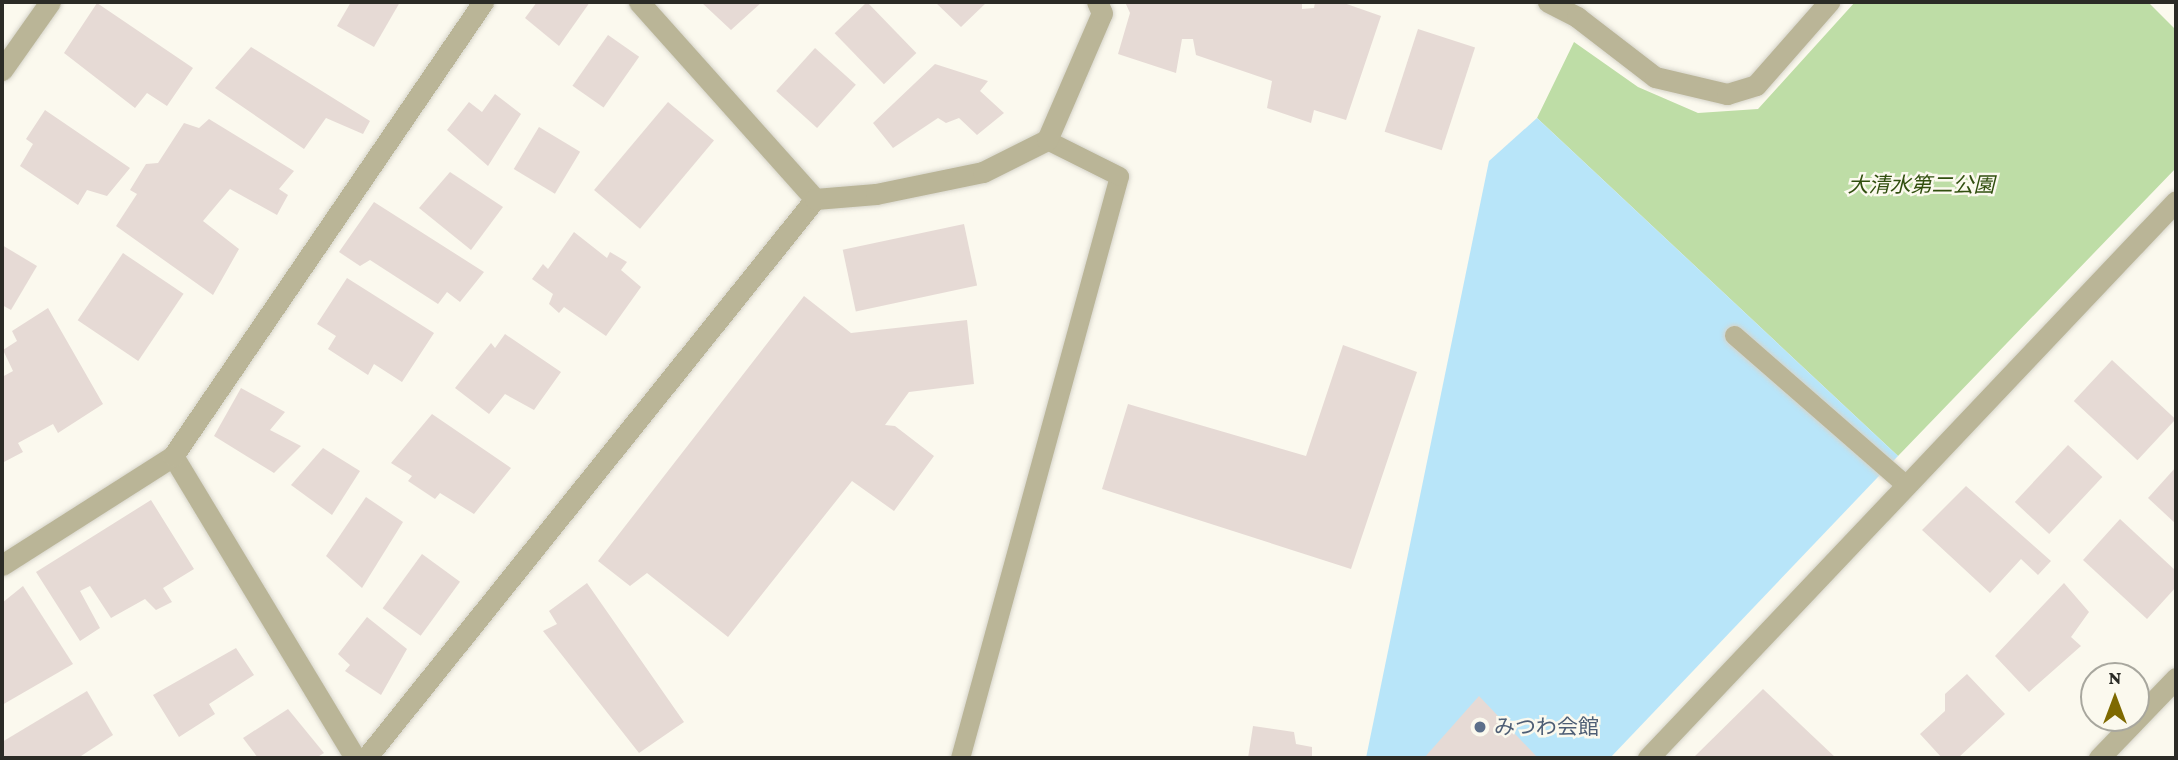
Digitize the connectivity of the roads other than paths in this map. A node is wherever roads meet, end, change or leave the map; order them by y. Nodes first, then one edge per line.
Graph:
1 (50, 2) edge
2 (483, 2) edge
3 (639, 2) edge
4 (1097, 2) edge
5 (1548, 2) edge
6 (1829, 2) edge
7 (2, 70) edge
8 (1047, 140) junction
9 (815, 199) junction
10 (2176, 201) edge
11 (1734, 335) dead end
12 (173, 456) junction
13 (1905, 484) junction
14 (2, 565) edge
15 (2176, 678) edge
16 (355, 758) edge
17 (366, 758) edge
18 (960, 758) edge
19 (1648, 758) edge
20 (2099, 758) edge

1 - 7 street
2 - 12 street
3 - 9 street
4 - 8 street
5 - 6 street
8 - 9 street
8 - 18 lane
9 - 17 street
10 - 13 street
11 - 13 lane
12 - 14 street
12 - 16 street
13 - 19 street
15 - 20 street

